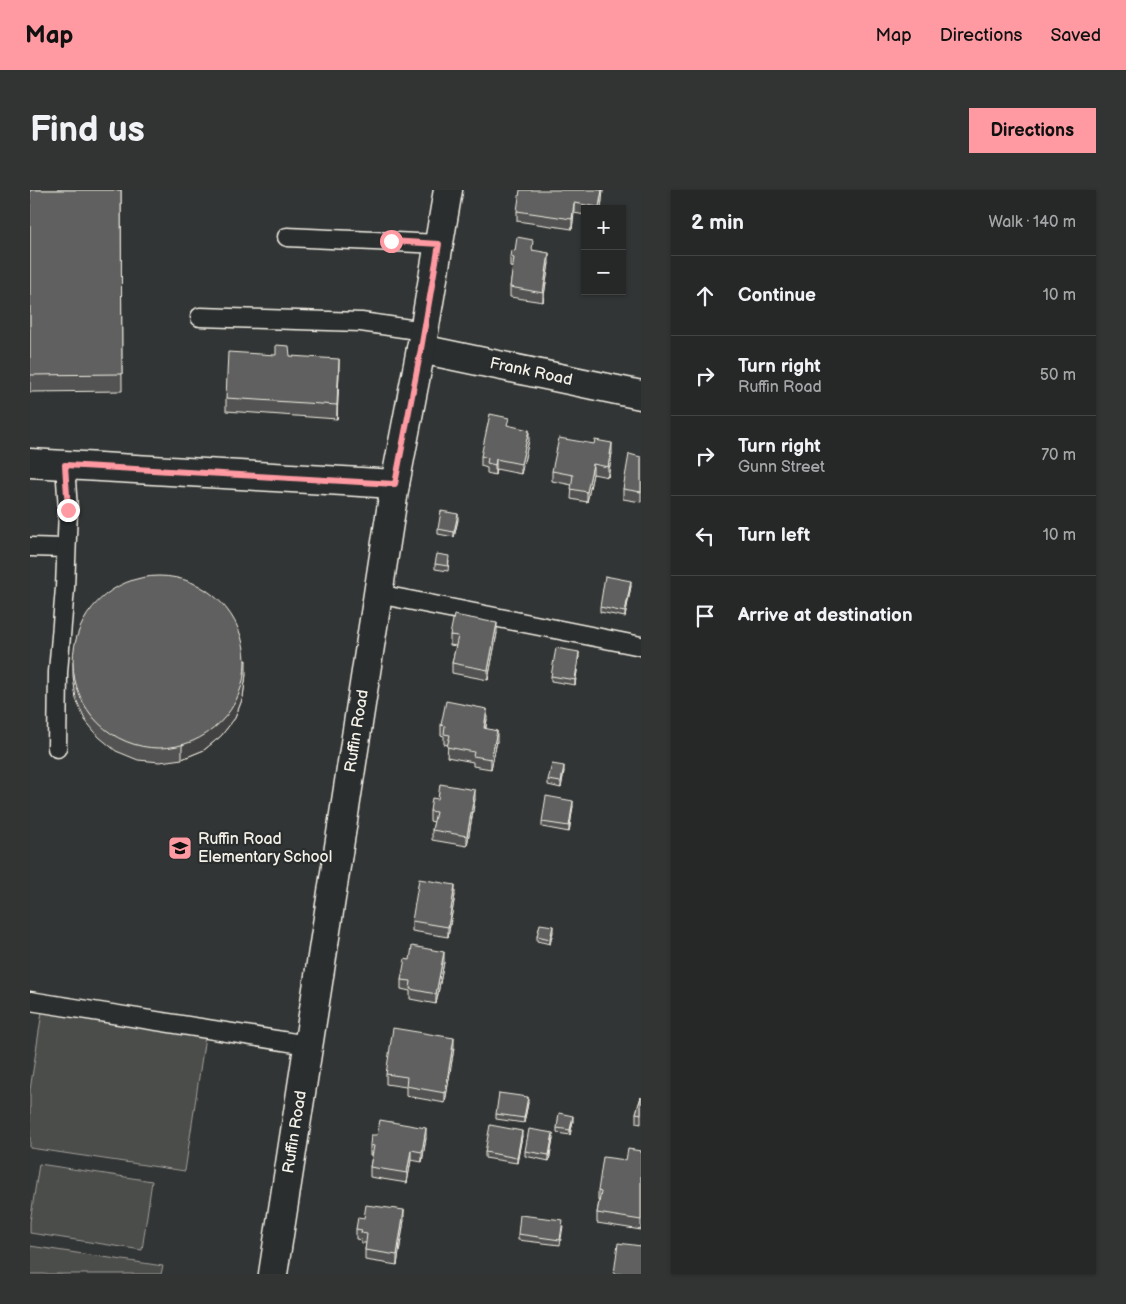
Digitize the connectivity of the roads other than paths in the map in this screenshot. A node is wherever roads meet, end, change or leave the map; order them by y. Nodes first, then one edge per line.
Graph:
1 (448, 190) edge
2 (287, 237) dead end
3 (439, 244) junction
4 (200, 317) dead end
5 (422, 340) junction
6 (641, 395) edge
7 (30, 463) edge
8 (65, 465) junction
9 (395, 484) junction
10 (30, 547) edge
11 (66, 548) junction
12 (378, 594) junction
13 (641, 646) edge
14 (57, 748) dead end
15 (30, 1001) edge
16 (308, 1045) junction
17 (273, 1274) edge

1 - 3 street, Ruffin Road
2 - 3 lane
3 - 5 street, Ruffin Road
4 - 5 lane
5 - 6 street, Frank Road
5 - 9 street, Ruffin Road
7 - 8 street
8 - 9 street
8 - 11 lane
9 - 12 street, Ruffin Road
10 - 11 lane
11 - 14 lane
12 - 13 lane
12 - 16 street, Ruffin Road
15 - 16 lane
16 - 17 street, Ruffin Road

